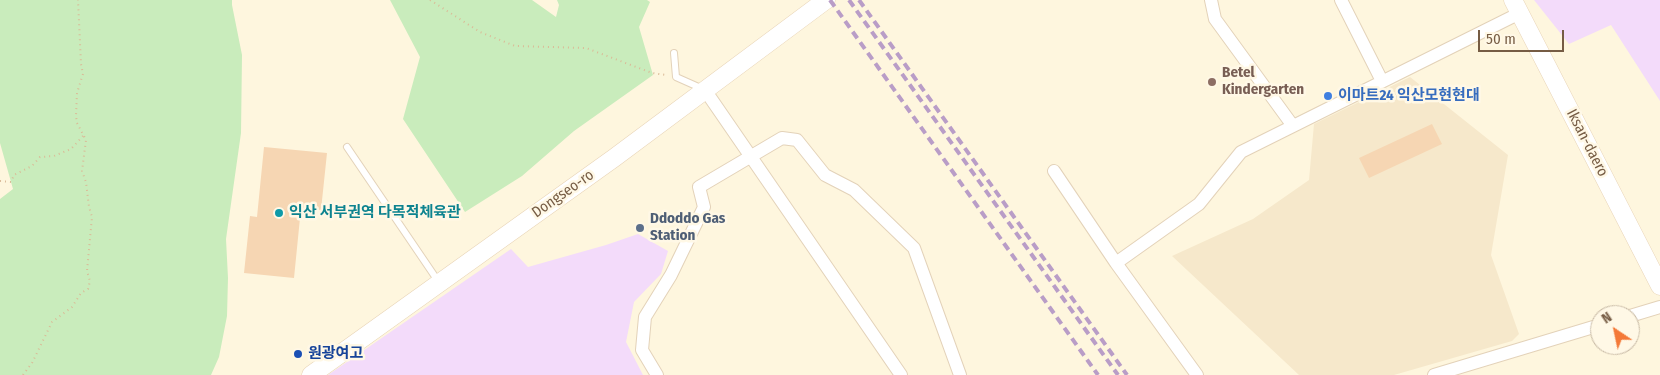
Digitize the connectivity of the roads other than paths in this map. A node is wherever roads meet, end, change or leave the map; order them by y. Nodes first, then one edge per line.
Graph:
1 (1211, 0) edge
2 (1341, 0) edge
3 (819, 5) edge
4 (1517, 7) edge
5 (674, 53) dead end
6 (1382, 81) junction
7 (705, 90) junction
8 (1292, 126) junction
9 (347, 147) dead end
10 (750, 157) junction
11 (1054, 171) dead end
12 (1116, 263) junction
13 (439, 282) junction
14 (1660, 286) edge
15 (1660, 306) edge
16 (1640, 313) edge
17 (1590, 328) edge
18 (311, 375) edge
19 (657, 375) edge
20 (901, 375) edge
21 (960, 375) edge
22 (1197, 375) edge
23 (1434, 375) edge

1 - 8 street
2 - 6 street
3 - 7 street, Dongseo-ro
4 - 6 street
4 - 14 street, Iksan-daero
5 - 7 lane
6 - 8 street
7 - 10 street
7 - 13 street, Dongseo-ro
8 - 12 street
9 - 13 lane
10 - 19 street
10 - 20 street
10 - 21 street
11 - 12 street
12 - 22 street
13 - 18 street, Dongseo-ro
15 - 16 street
17 - 23 street

